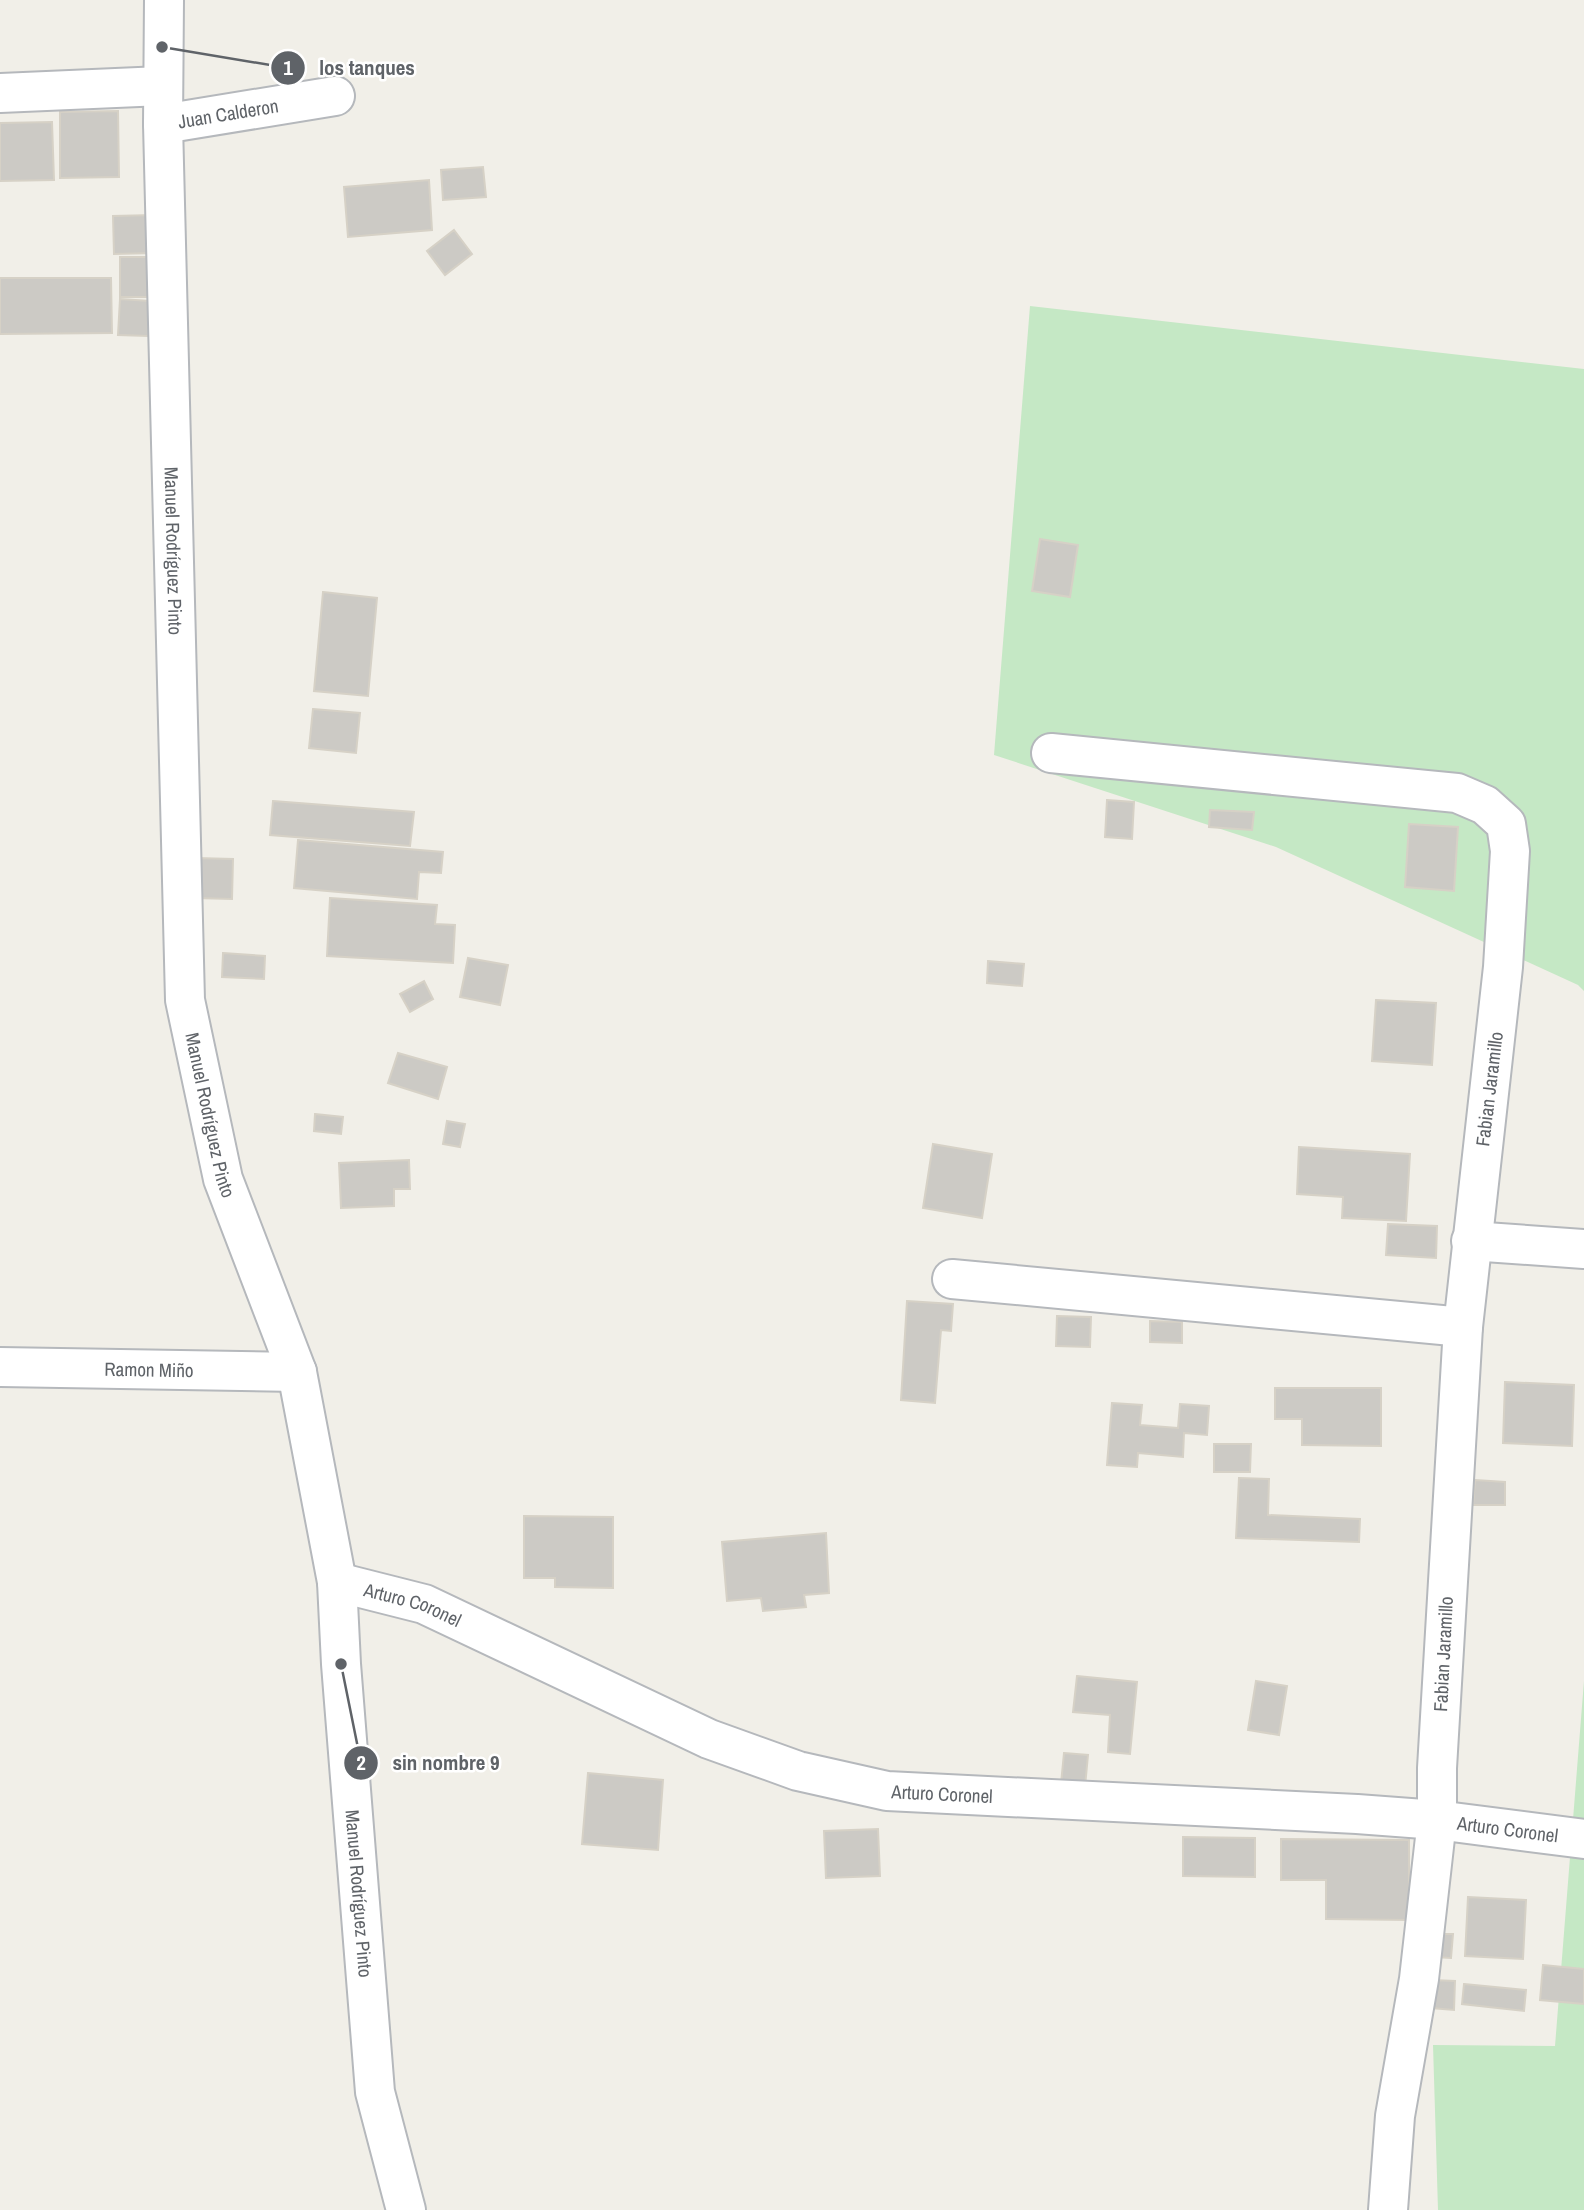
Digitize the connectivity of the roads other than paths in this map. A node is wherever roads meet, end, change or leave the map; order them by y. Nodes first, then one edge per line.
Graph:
1 (164, 0) edge
2 (162, 86) junction
3 (0, 93) edge
4 (335, 96) dead end
5 (163, 124) junction
6 (1051, 753) dead end
7 (1471, 1241) junction
8 (1584, 1249) edge
9 (952, 1279) dead end
10 (1463, 1327) junction
11 (0, 1367) edge
12 (297, 1372) junction
13 (337, 1582) junction
14 (1437, 1820) junction
15 (1584, 1839) edge
16 (406, 2210) edge
17 (1388, 2210) edge

1 - 2 street, Manuel Rodríguez Pinto
2 - 3 street
2 - 5 street, Manuel Rodríguez Pinto
4 - 5 street, Juan Calderon
5 - 12 street, Manuel Rodríguez Pinto
6 - 7 street, Fabian Jaramillo
7 - 8 street
7 - 10 street, Fabian Jaramillo
9 - 10 street
10 - 14 street, Fabian Jaramillo
11 - 12 street, Ramon Miño
12 - 13 street, Manuel Rodríguez Pinto
13 - 14 street, Arturo Coronel
13 - 16 street, Manuel Rodríguez Pinto
14 - 15 street, Arturo Coronel
14 - 17 street, Fabian Jaramillo

